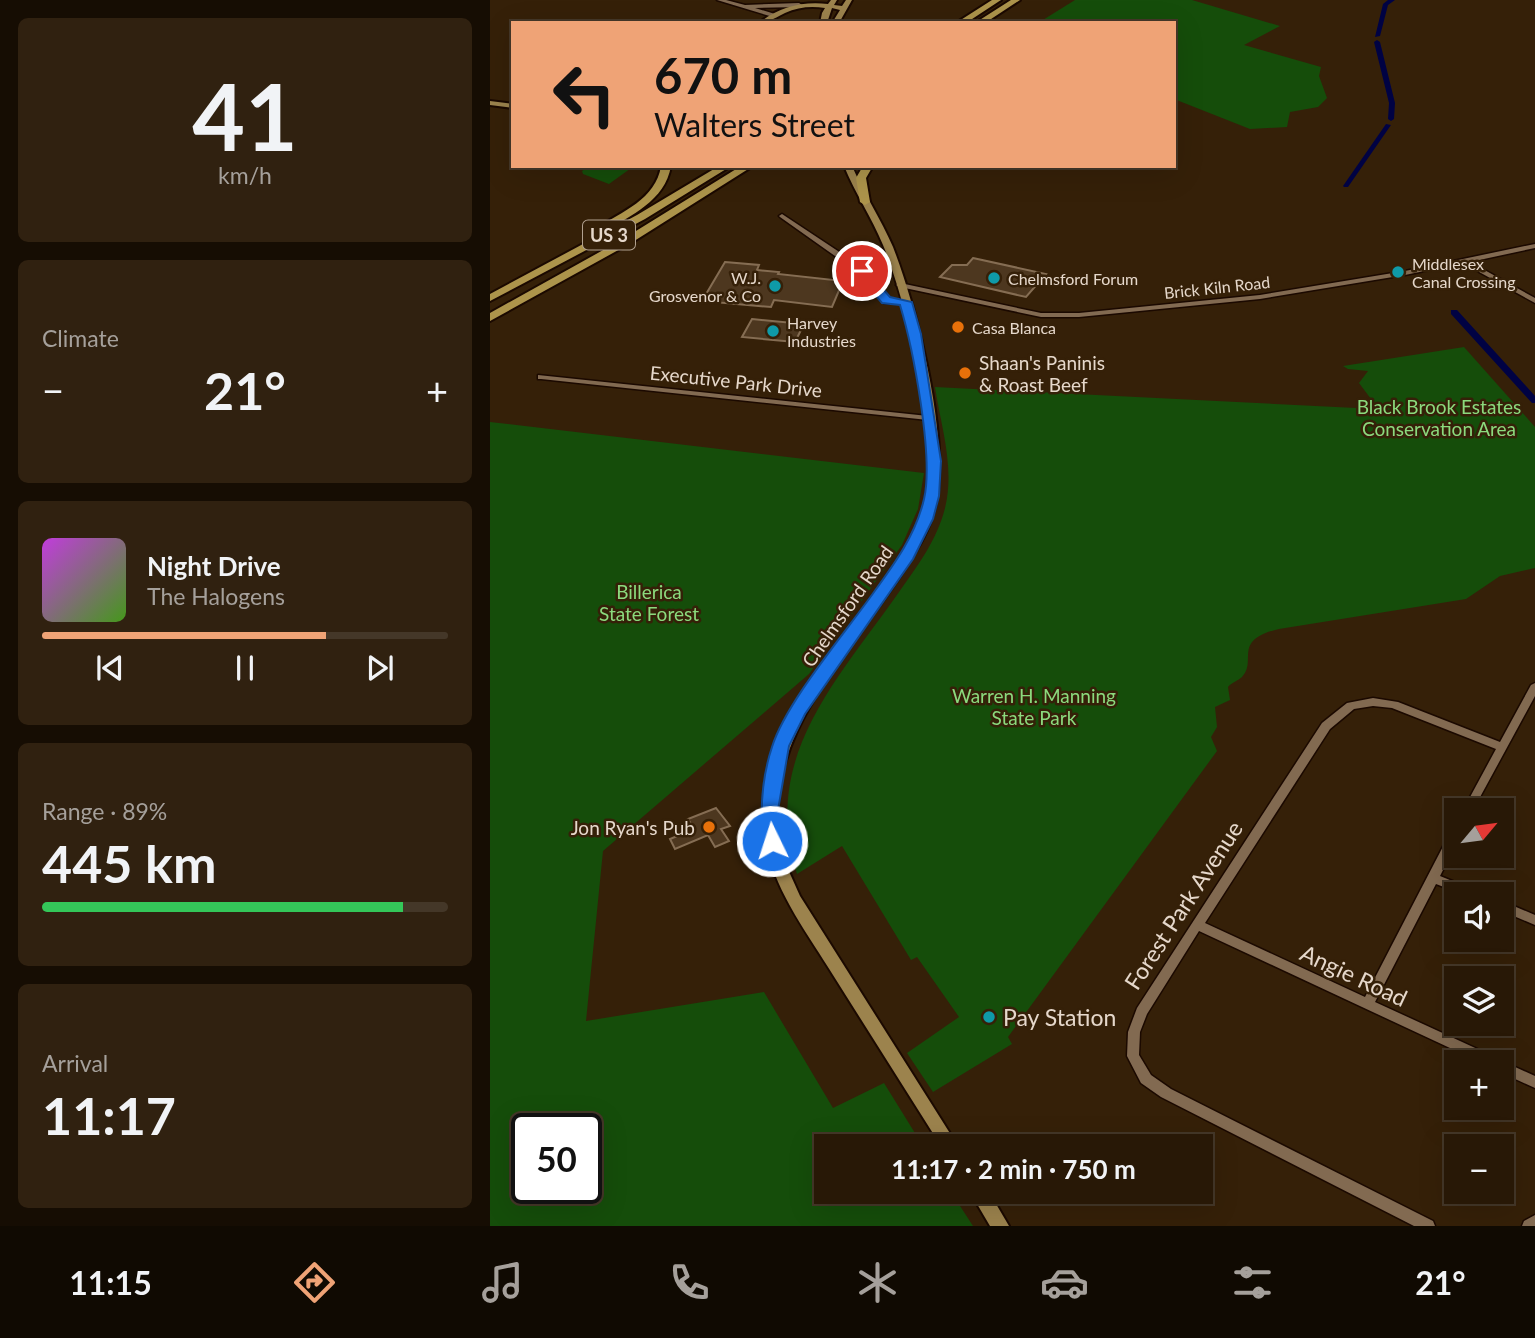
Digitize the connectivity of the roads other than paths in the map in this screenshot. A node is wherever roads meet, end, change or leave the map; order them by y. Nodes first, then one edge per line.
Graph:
1 (720, 0) edge
2 (849, 0) edge
3 (997, 0) edge
4 (1016, 0) edge
5 (1024, 0) edge
6 (799, 5) junction
7 (830, 5) edge
8 (743, 7) junction
9 (841, 9) junction
10 (773, 16) junction
11 (765, 21) edge
12 (836, 21) edge
13 (963, 21) edge
14 (982, 21) edge
15 (998, 21) edge
16 (490, 103) edge
17 (511, 106) edge
18 (665, 168) edge
19 (723, 168) edge
20 (745, 168) edge
21 (849, 168) edge
22 (867, 168) edge
23 (865, 202) junction
24 (782, 216) dead end
25 (1535, 246) edge
26 (1463, 261) junction
27 (900, 285) junction
28 (490, 298) edge
29 (1535, 300) edge
30 (905, 302) junction
31 (490, 318) edge
32 (541, 377) dead end
33 (928, 418) junction
34 (1535, 687) edge
35 (1501, 747) junction
36 (1474, 798) edge
37 (1444, 856) edge
38 (1433, 878) junction
39 (1444, 882) edge
40 (1514, 911) edge
41 (1535, 920) edge
42 (1199, 926) junction
43 (1368, 1004) junction
44 (1466, 1050) edge
45 (1514, 1072) edge
46 (1535, 1082) edge
47 (942, 1134) edge
48 (986, 1204) edge
49 (1535, 1222) edge
50 (1000, 1226) edge
51 (1428, 1226) edge
52 (1528, 1226) edge

1 - 8 street
2 - 9 main road
3 - 13 highway
4 - 14 highway
5 - 15 highway
6 - 7 main road
6 - 8 street
6 - 10 main road
7 - 9 main road
8 - 10 street
9 - 12 main road
10 - 11 main road
16 - 17 main road
18 - 28 highway
19 - 28 highway, US 3
20 - 31 highway, US 3
21 - 23 main road, Chelmsford Road
22 - 23 highway
23 - 27 main road, Chelmsford Road
24 - 30 street
25 - 26 street, Brick Kiln Road
26 - 27 street, Brick Kiln Road
26 - 29 street
27 - 30 main road, Chelmsford Road
30 - 33 main road, Chelmsford Road
32 - 33 street, Executive Park Drive
33 - 47 main road, Chelmsford Road
34 - 35 street
35 - 36 street
35 - 42 street, Forest Park Avenue
37 - 38 street
38 - 39 street
38 - 43 street
40 - 41 street
42 - 43 street, Angie Road
42 - 51 street, Forest Park Avenue
43 - 44 street, Angie Road
45 - 46 street
48 - 50 main road
49 - 52 street

